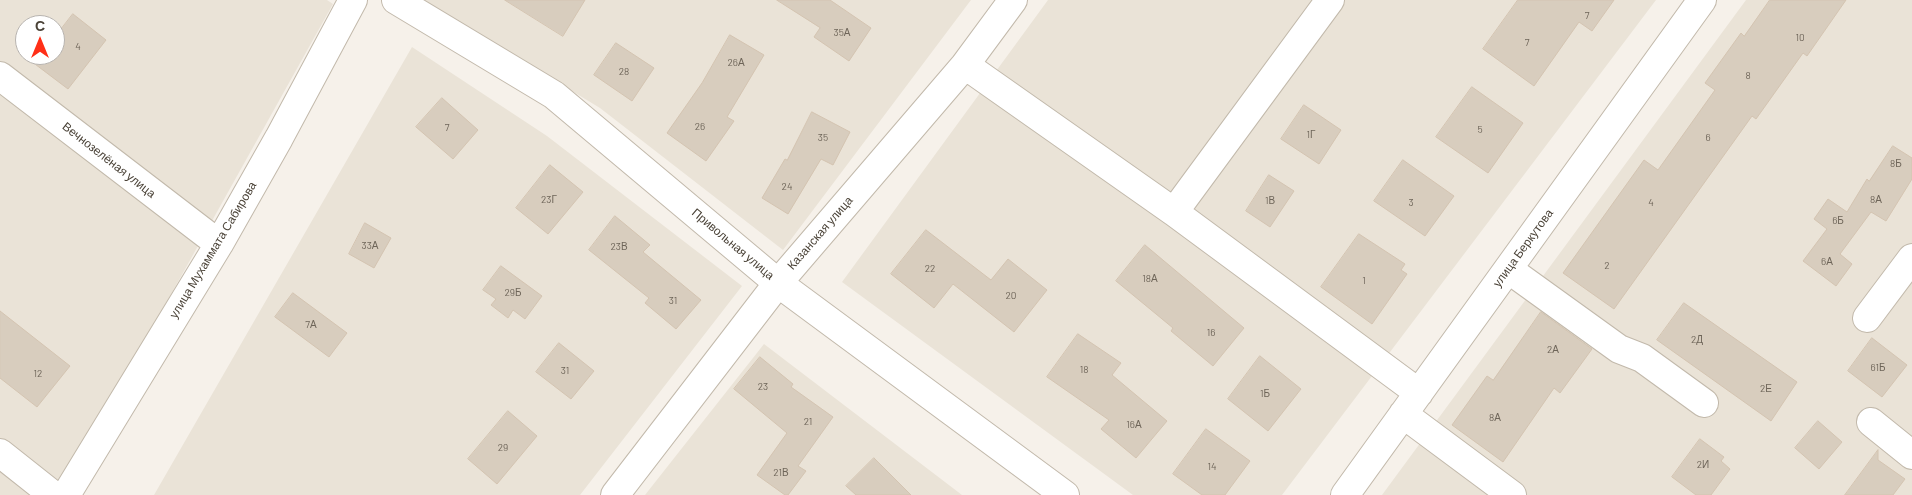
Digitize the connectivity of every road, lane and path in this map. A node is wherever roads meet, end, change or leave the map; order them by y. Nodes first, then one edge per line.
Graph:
1 (353, 0) edge
2 (396, 0) edge
3 (1013, 0) edge
4 (1330, 0) edge
5 (1702, 0) edge
6 (965, 65) junction
7 (0, 76) edge
8 (1174, 212) junction
9 (218, 244) junction
10 (1912, 258) edge
11 (1508, 269) junction
12 (778, 283) junction
13 (1867, 318) dead end
14 (1704, 403) dead end
15 (1411, 404) junction
16 (1870, 422) dead end
17 (0, 453) edge
18 (1912, 455) edge
19 (53, 495) edge
20 (66, 495) edge
21 (615, 495) edge
22 (1065, 495) edge
23 (1345, 495) edge
24 (1512, 495) edge

1 - 9 street, улица Мухаммата Сабирова
2 - 12 street, Привольная улица
3 - 6 street, Казанская улица
4 - 8 street
5 - 11 street, улица Беркутова
6 - 8 street
6 - 12 street, Казанская улица
7 - 9 street, Вечнозелёная улица
8 - 15 street
9 - 20 street, улица Мухаммата Сабирова
10 - 13 street
11 - 14 street
11 - 15 street, улица Беркутова
12 - 21 street, Казанская улица
12 - 22 street, Привольная улица
15 - 23 street, улица Беркутова
15 - 24 street
16 - 18 street
17 - 19 street

